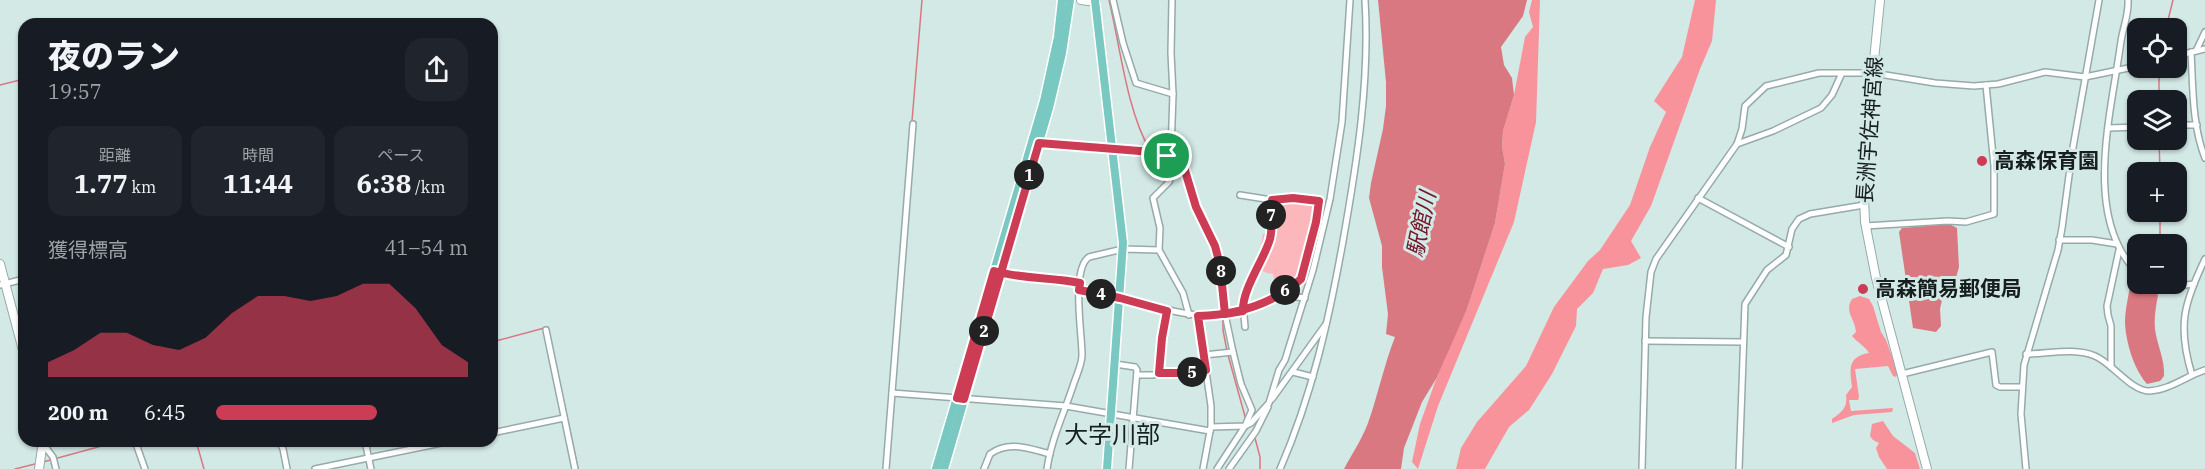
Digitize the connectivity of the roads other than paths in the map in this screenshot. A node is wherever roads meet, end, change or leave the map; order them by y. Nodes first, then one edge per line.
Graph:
1 (1062, 0) edge
2 (1070, 0) edge
3 (1081, 0) edge
4 (1113, 0) edge
5 (1172, 0) edge
6 (1350, 0) edge
7 (1365, 0) edge
8 (1880, 0) edge
9 (2099, 0) edge
10 (2128, 0) edge
11 (1096, 1) edge
12 (2205, 32) edge
13 (2205, 49) edge
14 (2193, 52) junction
15 (2187, 53) edge
16 (2127, 68) edge
17 (2118, 70) junction
18 (1842, 73) junction
19 (1873, 73) junction
20 (2085, 77) junction
21 (1986, 85) junction
22 (1173, 94) junction
23 (914, 124) dead end
24 (2187, 124) edge
25 (2197, 124) junction
26 (2127, 127) edge
27 (2109, 128) junction
28 (1039, 143) junction
29 (1737, 144) junction
30 (1113, 149) junction
31 (1171, 156) junction
32 (2205, 158) edge
33 (1240, 195) dead end
34 (1698, 198) junction
35 (1272, 200) junction
36 (1864, 205) junction
37 (1865, 226) junction
38 (2060, 240) junction
39 (1789, 247) junction
40 (2118, 247) junction
41 (1123, 249) junction
42 (1159, 250) junction
43 (2127, 259) edge
44 (2205, 259) edge
45 (0, 264) edge
46 (998, 272) junction
47 (18, 280) edge
48 (3, 284) edge
49 (2194, 284) junction
50 (2187, 285) edge
51 (1079, 286) junction
52 (1278, 295) junction
53 (1120, 298) junction
54 (1305, 298) junction
55 (1167, 311) junction
56 (1243, 311) junction
57 (1225, 314) junction
58 (1189, 315) junction
59 (1198, 316) junction
60 (1329, 320) junction
61 (1245, 327) dead end
62 (546, 330) dead end
63 (18, 334) edge
64 (1645, 341) junction
65 (1743, 342) junction
66 (1233, 352) junction
67 (2026, 354) junction
68 (1204, 355) junction
69 (1115, 364) junction
70 (2111, 367) junction
71 (1206, 370) junction
72 (2205, 370) edge
73 (1293, 372) junction
74 (1159, 373) junction
75 (1902, 374) junction
76 (1138, 375) junction
77 (2192, 375) junction
78 (1313, 377) junction
79 (2021, 387) junction
80 (892, 393) junction
81 (961, 398) junction
82 (1269, 403) junction
83 (1066, 406) junction
84 (1112, 413) junction
85 (1133, 417) junction
86 (564, 418) junction
87 (1245, 426) junction
88 (1210, 429) junction
89 (498, 432) edge
90 (42, 447) edge
91 (46, 447) edge
92 (137, 447) edge
93 (282, 447) edge
94 (366, 447) edge
95 (422, 447) edge
96 (1050, 454) junction
97 (369, 458) junction
98 (39, 469) edge
99 (56, 469) edge
100 (145, 469) edge
101 (287, 469) edge
102 (315, 469) edge
103 (371, 469) edge
104 (575, 469) edge
105 (886, 469) edge
106 (936, 469) edge
107 (944, 469) edge
108 (984, 469) edge
109 (1047, 469) edge
110 (1107, 469) edge
111 (1129, 469) edge
112 (1203, 469) edge
113 (1217, 469) edge
114 (1229, 469) edge
115 (1280, 469) edge
116 (1642, 469) edge
117 (1739, 469) edge
118 (1927, 469) edge
119 (2026, 469) edge

1 - 46 main road
2 - 28 main road
3 - 11 main road
4 - 22 street
5 - 22 street
6 - 54 street
7 - 60 street
8 - 19 main road, 長洲宇佐神宮線
9 - 20 street
10 - 17 street
11 - 30 main road
12 - 14 street
13 - 14 street
14 - 15 street
14 - 25 street
16 - 17 street
17 - 20 street
17 - 27 street
18 - 19 street
18 - 29 street
18 - 29 street
19 - 21 street
19 - 36 main road, 長洲宇佐神宮線
20 - 21 street
20 - 38 street
21 - 37 street
22 - 31 street
23 - 80 street
24 - 25 street
25 - 32 street
26 - 27 street
27 - 40 street
28 - 30 street
28 - 46 main road
29 - 34 street
30 - 31 street
30 - 41 main road
31 - 42 street
31 - 57 street
33 - 35 street
34 - 39 street
34 - 64 street
35 - 52 street
35 - 56 street
36 - 37 main road, 長洲宇佐神宮線
36 - 39 street
37 - 75 main road, 長洲宇佐神宮線
38 - 40 street
38 - 67 street
39 - 65 street
40 - 43 street
40 - 70 street
41 - 42 street
41 - 51 street
41 - 53 main road
42 - 58 street
44 - 49 street
45 - 48 main road
46 - 51 street
46 - 81 main road
47 - 48 street
48 - 63 main road
49 - 50 street
49 - 77 street
51 - 53 street
51 - 83 street
52 - 54 street
52 - 56 street
53 - 55 street
53 - 69 main road
54 - 82 street
55 - 58 street
55 - 74 street
56 - 57 street
56 - 61 street
57 - 59 street
57 - 66 street
58 - 59 street
59 - 68 street
60 - 73 street
60 - 78 street
62 - 86 street
64 - 65 street
64 - 116 street
65 - 117 street
66 - 68 street
66 - 87 street
67 - 70 street
67 - 79 street
68 - 71 street
69 - 76 street
69 - 84 main road
70 - 77 street
71 - 74 street
71 - 88 street
72 - 77 street
73 - 78 street
73 - 82 street
74 - 76 street
75 - 79 street
75 - 118 main road, 長洲宇佐神宮線
76 - 85 street
78 - 115 street
79 - 119 street
80 - 81 street
80 - 105 street
81 - 83 street
81 - 106 main road
81 - 107 main road
82 - 87 street
82 - 114 street
83 - 84 street
83 - 96 street
84 - 85 street
84 - 110 main road
85 - 88 street
85 - 111 street
86 - 89 street
86 - 104 street
87 - 88 street
87 - 113 street
88 - 112 street
90 - 98 main road
91 - 99 street
92 - 100 street
93 - 101 street
94 - 97 street
95 - 97 street
96 - 108 street
96 - 109 street
97 - 102 street
97 - 103 street

